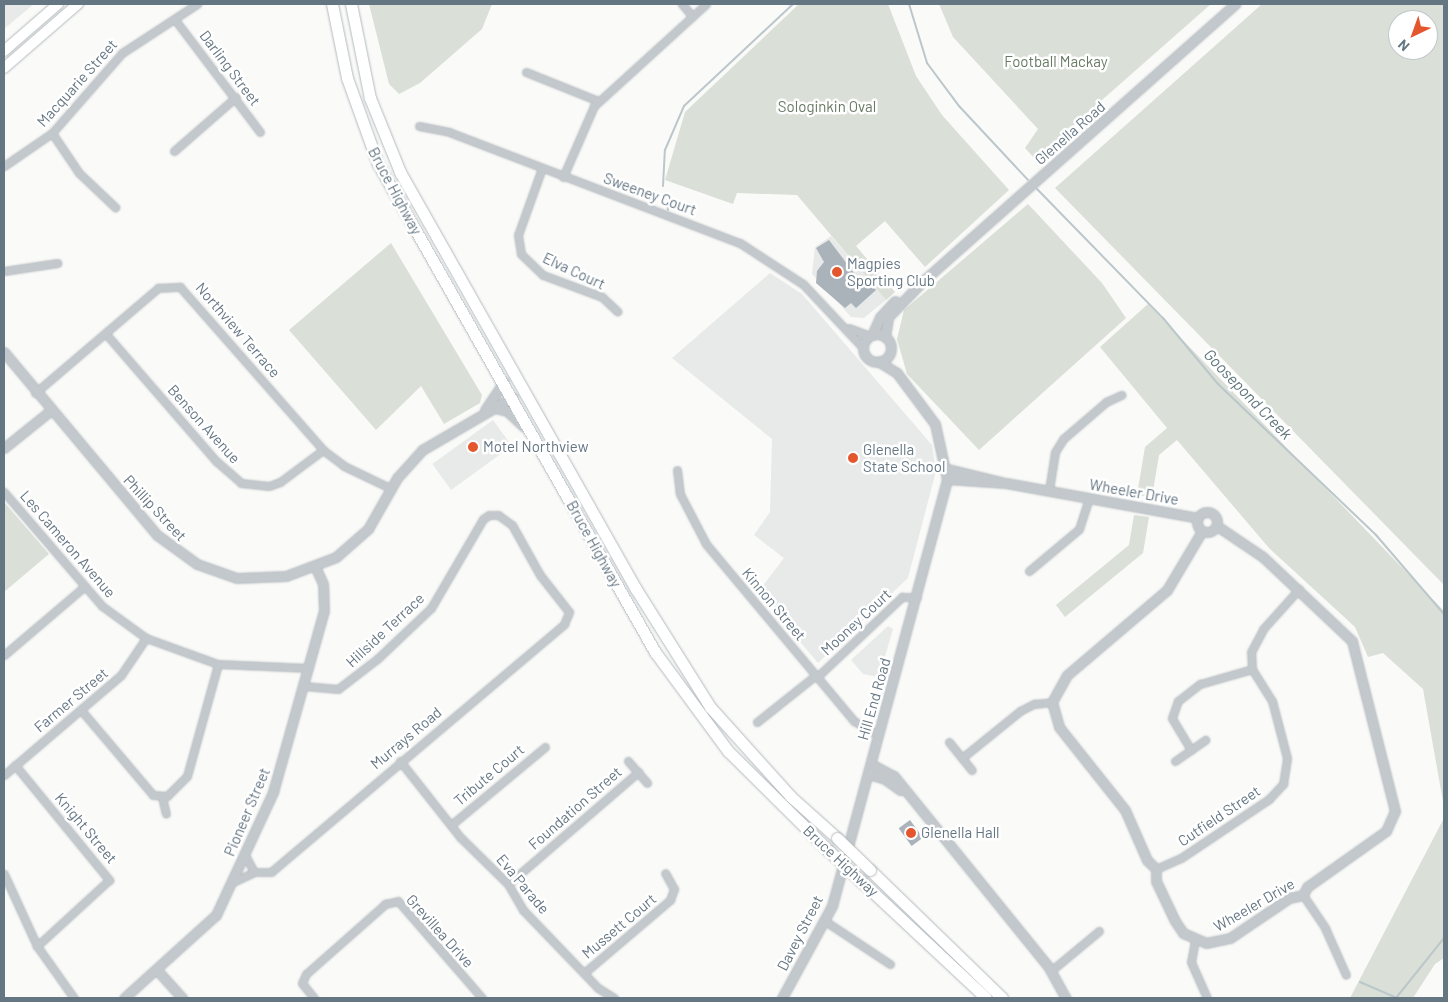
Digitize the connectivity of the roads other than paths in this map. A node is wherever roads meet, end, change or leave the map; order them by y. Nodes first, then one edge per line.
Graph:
1 (58, 4) edge
2 (78, 4) edge
3 (196, 4) edge
4 (332, 4) edge
5 (344, 4) edge
6 (352, 4) edge
7 (682, 4) edge
8 (706, 4) edge
9 (1235, 4) edge
10 (692, 16) junction
11 (176, 21) junction
12 (4, 51) edge
13 (4, 68) edge
14 (526, 72) dead end
15 (236, 97) junction
16 (370, 98) junction
17 (598, 101) junction
18 (419, 126) dead end
19 (260, 132) dead end
20 (52, 133) junction
21 (174, 151) dead end
22 (4, 166) edge
23 (542, 168) junction
24 (563, 176) junction
25 (115, 207) dead end
26 (57, 263) dead end
27 (4, 271) edge
28 (459, 274) junction
29 (922, 282) junction
30 (617, 311) dead end
31 (849, 328) junction
32 (106, 334) junction
33 (871, 336) junction
34 (886, 337) junction
35 (863, 348) junction
36 (890, 350) junction
37 (4, 352) edge
38 (878, 362) junction
39 (897, 373) junction
40 (504, 382) junction
41 (35, 393) junction
42 (1121, 394) dead end
43 (513, 397) junction
44 (496, 408) junction
45 (50, 411) junction
46 (483, 412) junction
47 (534, 438) junction
48 (4, 448) edge
49 (322, 450) junction
50 (677, 470) dead end
51 (947, 470) junction
52 (947, 479) junction
53 (1006, 484) junction
54 (392, 489) junction
55 (1050, 490) junction
56 (4, 492) edge
57 (1088, 501) junction
58 (1198, 518) junction
59 (1216, 526) junction
60 (1202, 531) junction
61 (316, 568) junction
62 (1029, 571) dead end
63 (84, 587) junction
64 (1299, 589) junction
65 (917, 597) junction
66 (568, 612) joint
67 (146, 638) junction
68 (4, 655) edge
69 (218, 664) junction
70 (309, 668) junction
71 (1252, 669) junction
72 (816, 676) junction
73 (304, 686) junction
74 (1052, 702) junction
75 (81, 710) junction
76 (757, 722) dead end
77 (878, 735) junction
78 (1205, 740) dead end
79 (949, 742) dead end
80 (545, 747) dead end
81 (1191, 750) junction
82 (962, 758) junction
83 (400, 761) junction
84 (628, 761) dead end
85 (1175, 761) dead end
86 (870, 764) junction
87 (15, 765) junction
88 (972, 770) dead end
89 (638, 772) junction
90 (868, 774) junction
91 (4, 775) edge
92 (647, 783) dead end
93 (162, 797) junction
94 (909, 799) junction
95 (166, 814) dead end
96 (451, 825) junction
97 (245, 855) junction
98 (1156, 869) junction
99 (254, 872) junction
100 (665, 873) dead end
101 (4, 874) edge
102 (233, 882) junction
103 (508, 884) junction
104 (1303, 894) junction
105 (825, 921) junction
106 (1099, 931) dead end
107 (1195, 940) junction
108 (37, 946) junction
109 (890, 964) dead end
110 (157, 970) junction
111 (1052, 970) junction
112 (584, 974) junction
113 (1346, 975) dead end
114 (1058, 980) junction
115 (74, 998) edge
116 (124, 998) edge
117 (182, 998) edge
118 (314, 998) edge
119 (482, 998) edge
120 (613, 998) edge
121 (782, 998) edge
122 (986, 998) edge
123 (1002, 998) edge
124 (1061, 998) edge
125 (1066, 998) edge
126 (1207, 998) edge

1 - 12 main road
2 - 13 main road
3 - 11 street, Macquarie Street
4 - 40 highway, Bruce Highway
5 - 16 highway
6 - 16 highway, Bruce Highway
7 - 10 street
8 - 10 street
9 - 29 street, Glenella Road
10 - 17 street
11 - 15 street, Darling Street
11 - 20 street, Macquarie Street
14 - 17 street
15 - 19 street, Darling Street
15 - 21 street
16 - 28 highway, Bruce Highway
17 - 24 street
18 - 23 street, Sweeney Court
20 - 22 street, Macquarie Street
20 - 25 street
23 - 24 street, Sweeney Court
23 - 30 street, Elva Court
24 - 31 street, Sweeney Court
26 - 27 street
28 - 43 highway
28 - 123 highway, Bruce Highway, bridge
29 - 33 street, Glenella Road
29 - 34 street, Glenella Road
31 - 33 street, Sweeney Court
31 - 35 street, Sweeney Court
32 - 41 street, Northview Terrace
32 - 49 street, Benson Avenue
32 - 49 street, Northview Terrace
33 - 34 street
33 - 35 street
34 - 36 street
35 - 38 street
36 - 38 street
36 - 39 street, Hill End Road
37 - 41 street, Phillip Street
38 - 39 street, Hill End Road
39 - 51 street, Hill End Road
40 - 43 highway, Bruce Highway
40 - 46 street
41 - 45 street, Phillip Street
42 - 55 street
43 - 44 street
43 - 47 highway, Bruce Highway
44 - 46 street
44 - 47 street
45 - 48 street
45 - 61 street, Phillip Street
46 - 54 street, Phillip Street
47 - 122 highway, Bruce Highway, bridge
49 - 54 street, Northview Terrace
50 - 72 street, Kinnon Street
51 - 52 street, Hill End Road
51 - 53 street, Wheeler Drive
52 - 53 street, Wheeler Drive
52 - 65 street, Hill End Road
53 - 55 street, Wheeler Drive
54 - 61 street, Phillip Street
55 - 57 street, Wheeler Drive
56 - 63 street, Les Cameron Avenue
57 - 58 street, Wheeler Drive
57 - 62 street
58 - 59 street, Wheeler Drive
58 - 60 street
59 - 60 street
59 - 64 street, Wheeler Drive
60 - 74 street
61 - 70 street, Pioneer Street
63 - 67 street, Les Cameron Avenue
63 - 68 street
64 - 71 street
64 - 104 street, Wheeler Drive
65 - 72 street, Mooney Court
65 - 77 street, Hill End Road
66 - 73 street, Hillside Terrace
66 - 83 street, Murrays Road
67 - 69 street, Les Cameron Avenue
67 - 75 street, Farmer Street
69 - 70 street, Les Cameron Avenue
69 - 93 street
70 - 73 street, Pioneer Street
71 - 81 street
71 - 98 street, Cutfield Street
72 - 76 street, Mooney Court
72 - 77 street, Kinnon Street
73 - 97 street, Pioneer Street
74 - 82 street
74 - 98 street
75 - 87 street, Farmer Street
75 - 93 street
77 - 86 street, Hill End Road
78 - 81 street
79 - 82 street
80 - 96 street, Tribute Court
81 - 85 street
82 - 88 street
83 - 96 street, Eva Parade
83 - 99 street, Murrays Road
84 - 89 street, Foundation Street
86 - 90 street, Davey Street
86 - 94 street, Hill End Road
87 - 91 street, Farmer Street
87 - 108 street, Knight Street
89 - 92 street, Foundation Street
89 - 103 street, Foundation Street
90 - 94 street
90 - 105 street, Davey Street
93 - 95 street
94 - 111 street, Hill End Road
96 - 103 street, Eva Parade
97 - 99 street
97 - 102 street, Pioneer Street
98 - 107 street
99 - 102 street, Murrays Road
100 - 112 street, Mussett Court
101 - 108 street
102 - 110 street, Pioneer Street
103 - 112 street, Eva Parade
104 - 107 street, Wheeler Drive
104 - 113 street
105 - 109 street
105 - 121 street, Davey Street
106 - 111 street
107 - 126 street
108 - 115 street
110 - 116 street, Pioneer Street
110 - 117 street
111 - 114 street, Hill End Road
112 - 120 street, Eva Parade
114 - 124 street, Hill End Road
114 - 125 street, Hill End Road
118 - 119 street, Grevillea Drive

